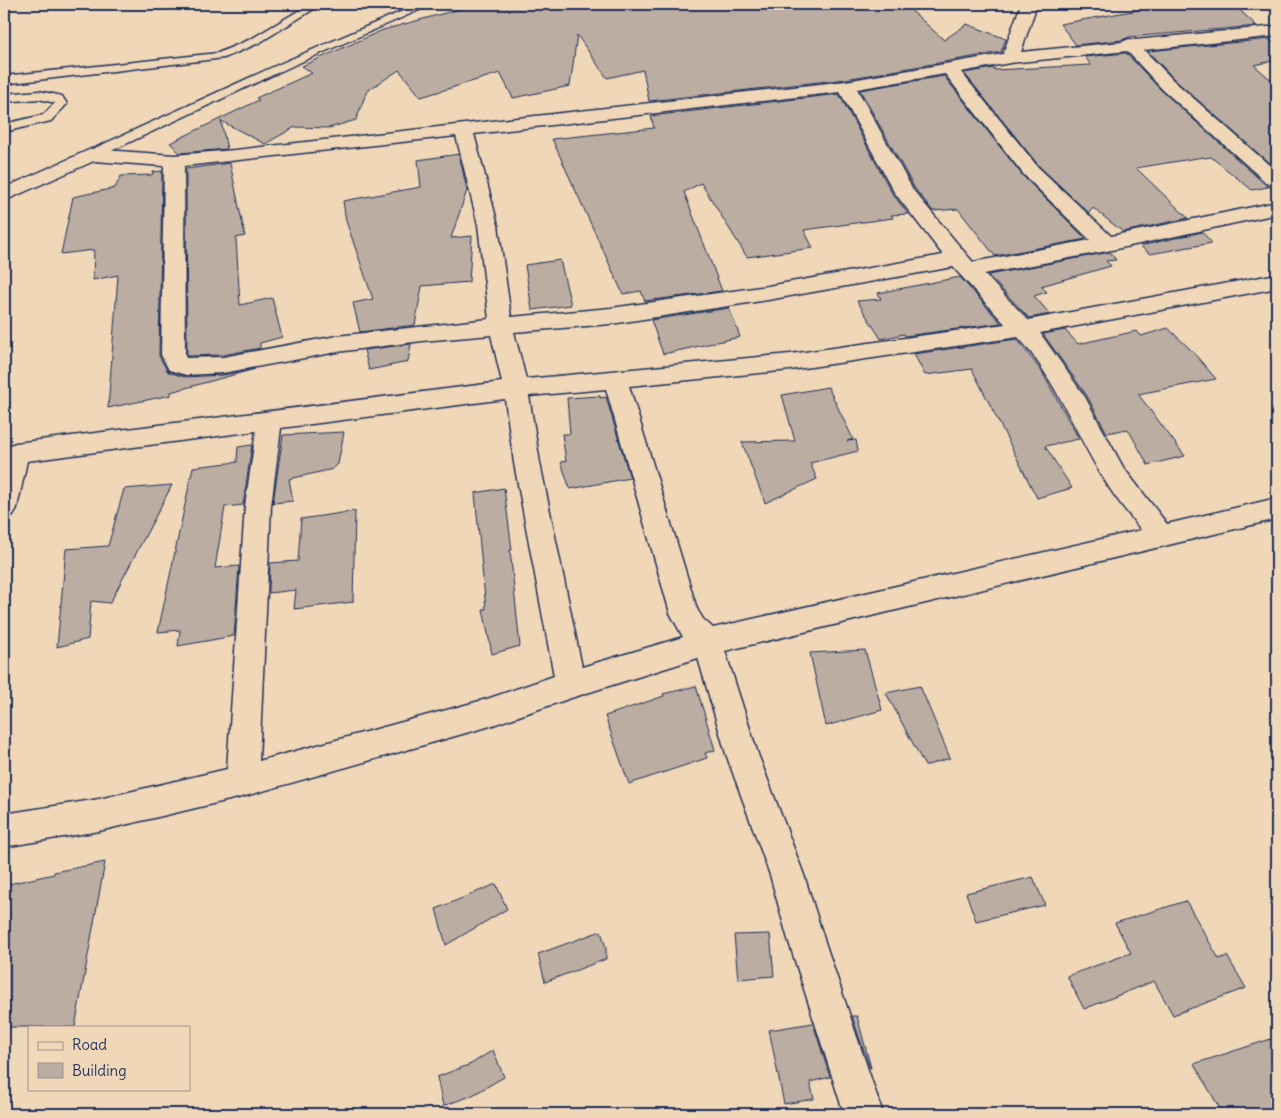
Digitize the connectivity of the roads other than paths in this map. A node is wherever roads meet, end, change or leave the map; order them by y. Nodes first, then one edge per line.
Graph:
1 (317, 4) edge
2 (428, 4) edge
3 (1029, 4) edge
4 (1277, 31) edge
5 (1129, 44) junction
6 (1010, 58) junction
7 (949, 68) junction
8 (4, 80) edge
9 (846, 86) junction
10 (4, 98) edge
11 (4, 128) edge
12 (464, 131) junction
13 (91, 156) junction
14 (174, 161) junction
15 (1277, 182) edge
16 (4, 194) edge
17 (1277, 208) edge
18 (1107, 244) junction
19 (963, 264) junction
20 (1277, 281) edge
21 (501, 327) junction
22 (1022, 329) junction
23 (615, 379) junction
24 (516, 389) junction
25 (270, 421) junction
26 (4, 508) edge
27 (1277, 509) edge
28 (1160, 535) junction
29 (708, 642) junction
30 (571, 684) junction
31 (242, 781) junction
32 (4, 831) edge
33 (864, 1114) edge

1 - 8 lane
2 - 13 lane
3 - 6 street
4 - 5 street
5 - 6 street
5 - 15 street
6 - 7 street
7 - 9 street
7 - 18 street
9 - 12 street
9 - 19 street
10 - 11 lane
12 - 14 street
12 - 21 street
13 - 14 street
13 - 16 street
14 - 21 street
17 - 18 street
18 - 19 street
19 - 21 street
19 - 22 street
20 - 22 street
21 - 24 street
22 - 23 street
22 - 28 street
23 - 24 street
23 - 29 street
24 - 25 street
24 - 30 street
25 - 26 street
25 - 31 street
27 - 28 street
28 - 29 street
29 - 30 street
29 - 33 street
30 - 31 street
31 - 32 street

